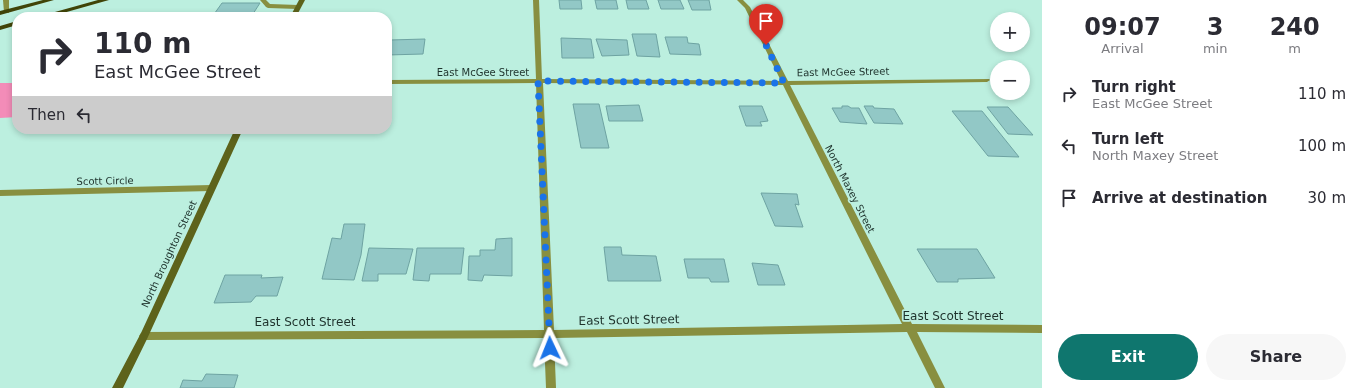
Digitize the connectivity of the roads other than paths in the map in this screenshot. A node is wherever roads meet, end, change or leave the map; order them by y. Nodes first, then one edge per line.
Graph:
1 (6, 0) edge
2 (51, 0) edge
3 (106, 0) edge
4 (263, 0) edge
5 (302, 0) edge
6 (536, 0) edge
7 (740, 0) edge
8 (298, 8) junction
9 (3, 12) edge
10 (60, 12) edge
11 (296, 12) edge
12 (12, 24) edge
13 (0, 28) edge
14 (987, 80) dead end
15 (538, 81) junction
16 (392, 82) edge
17 (784, 83) junction
18 (236, 134) edge
19 (212, 188) junction
20 (0, 193) edge
21 (910, 328) junction
22 (1042, 329) edge
23 (550, 334) junction
24 (144, 336) junction
25 (117, 388) edge
26 (551, 388) edge
27 (940, 388) edge

1 - 9 street
2 - 9 main road
3 - 10 main road
4 - 8 street
5 - 8 street
6 - 15 street
7 - 17 street, North Maxey Street
8 - 11 street
12 - 13 main road
14 - 17 street, East McGee Street
15 - 16 street, East McGee Street
15 - 17 street, East McGee Street
15 - 23 street
17 - 21 street, North Maxey Street
18 - 19 street, North Broughton Street
19 - 20 street, Scott Circle
19 - 24 street, North Broughton Street
21 - 22 street, East Scott Street
21 - 23 street, East Scott Street
21 - 27 street, North Maxey Street
23 - 24 street, East Scott Street
23 - 26 street
24 - 25 street, North Broughton Street

